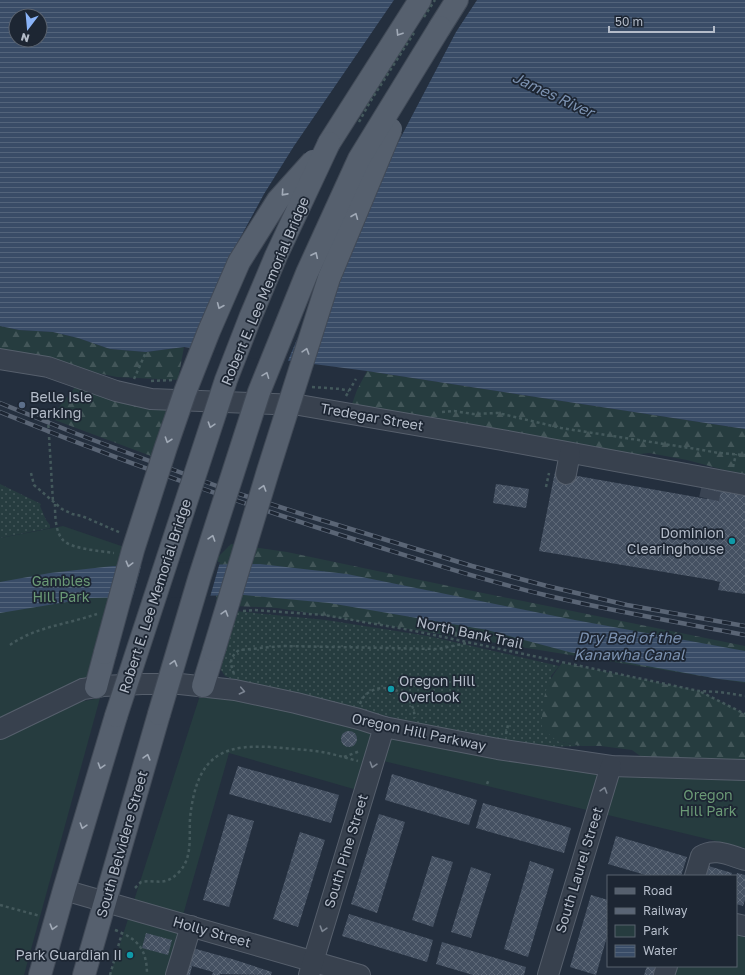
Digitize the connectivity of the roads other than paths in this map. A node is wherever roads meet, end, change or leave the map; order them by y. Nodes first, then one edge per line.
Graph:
1 (420, 0) edge
2 (457, 0) edge
3 (440, 27) junction
4 (329, 143) junction
5 (0, 359) edge
6 (570, 453) junction
7 (566, 474) dead end
8 (738, 478) edge
9 (203, 686) junction
10 (96, 687) junction
11 (384, 728) junction
12 (0, 729) edge
13 (611, 766) junction
14 (745, 770) edge
15 (745, 860) edge
16 (695, 875) edge
17 (64, 890) junction
18 (105, 902) junction
19 (191, 926) junction
20 (311, 968) edge
21 (40, 975) edge
22 (84, 975) edge
23 (176, 975) edge
24 (360, 975) edge
25 (548, 975) edge

1 -> 4 main road, Robert E. Lee Memorial Bridge
2 - 3 main road
9 -> 3 main road, bridge
18 -> 3 main road, South Belvidere Street, bridge
4 -> 10 main road, bridge
4 -> 17 main road, Robert E. Lee Memorial Bridge, bridge
5 - 6 street, Tredegar Street
6 - 7 street
6 - 8 street, Tredegar Street
9 - 10 street, Oregon Hill Parkway
9 -> 11 street, Oregon Hill Parkway
10 - 12 street, Oregon Hill Parkway
11 - 13 street, Oregon Hill Parkway
11 -> 20 street, South Pine Street
13 - 14 street, Oregon Hill Parkway
25 -> 13 street, South Laurel Street
15 - 16 street
17 - 18 street, Holly Street
17 -> 21 main road
18 - 19 street, Holly Street
18 - 22 main road, South Belvidere Street
19 - 20 street, Holly Street
19 - 23 street
20 - 24 street, Holly Street

